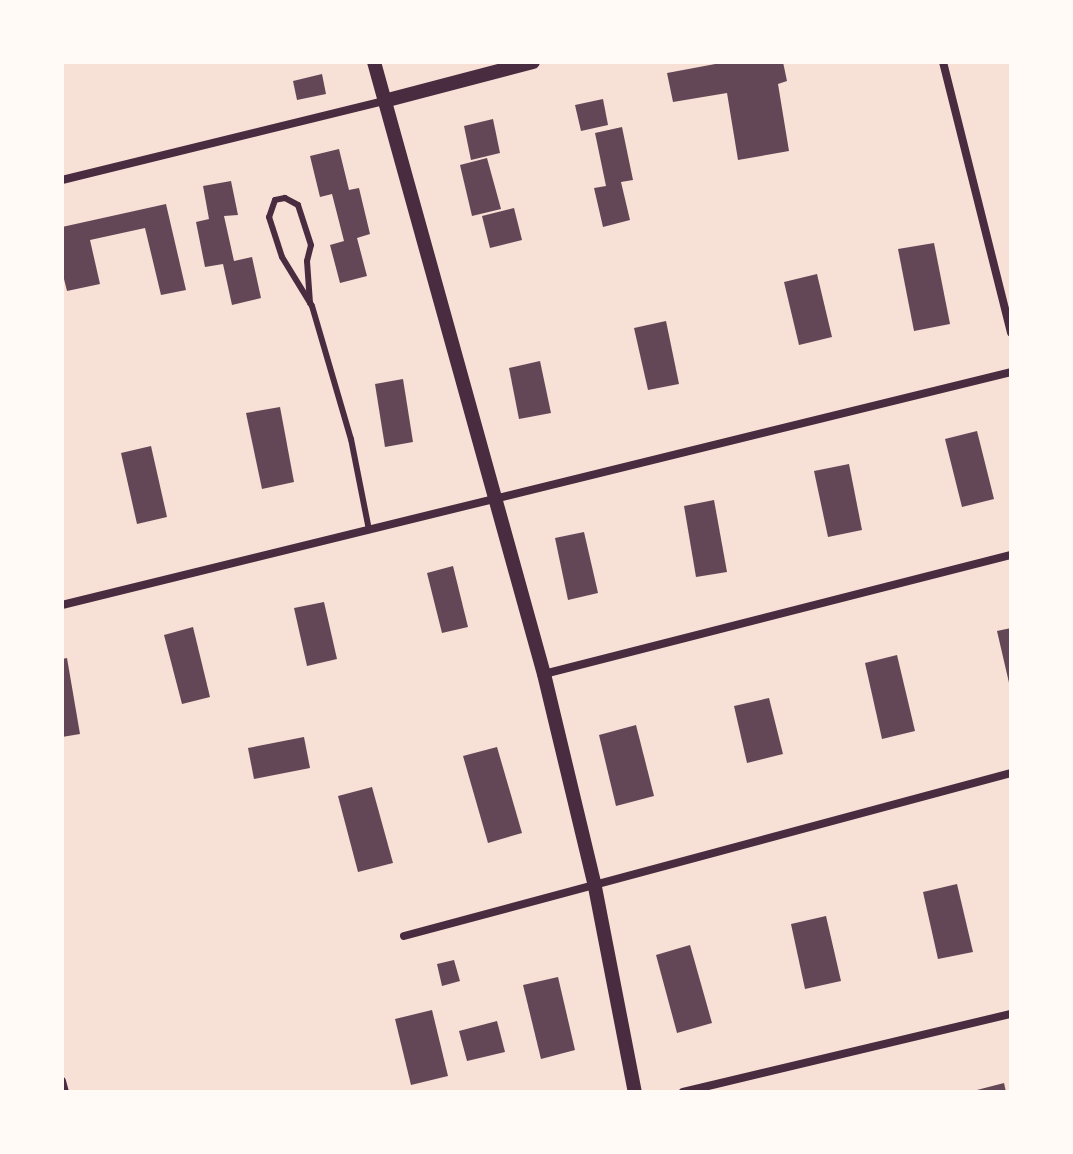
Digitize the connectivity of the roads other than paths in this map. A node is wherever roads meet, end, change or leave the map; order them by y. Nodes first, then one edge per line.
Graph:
1 (374, 62) edge
2 (533, 62) edge
3 (943, 62) edge
4 (384, 101) junction
5 (62, 180) edge
6 (310, 303) junction
7 (1011, 333) edge
8 (1011, 372) edge
9 (492, 498) junction
10 (369, 530) junction
11 (1011, 555) edge
12 (62, 605) edge
13 (544, 674) junction
14 (1011, 773) edge
15 (594, 882) junction
16 (404, 936) dead end
17 (1011, 1014) edge
18 (62, 1081) edge
19 (65, 1092) edge
20 (635, 1092) edge
21 (683, 1092) edge

1 - 4 street
2 - 4 street
3 - 7 street
4 - 5 street
4 - 9 street
6 - 6 lane
6 - 10 lane
8 - 9 street
9 - 10 street
9 - 13 street
10 - 12 street
11 - 13 street
13 - 15 street
14 - 15 street
15 - 16 street
15 - 20 street
17 - 21 street
18 - 19 street

